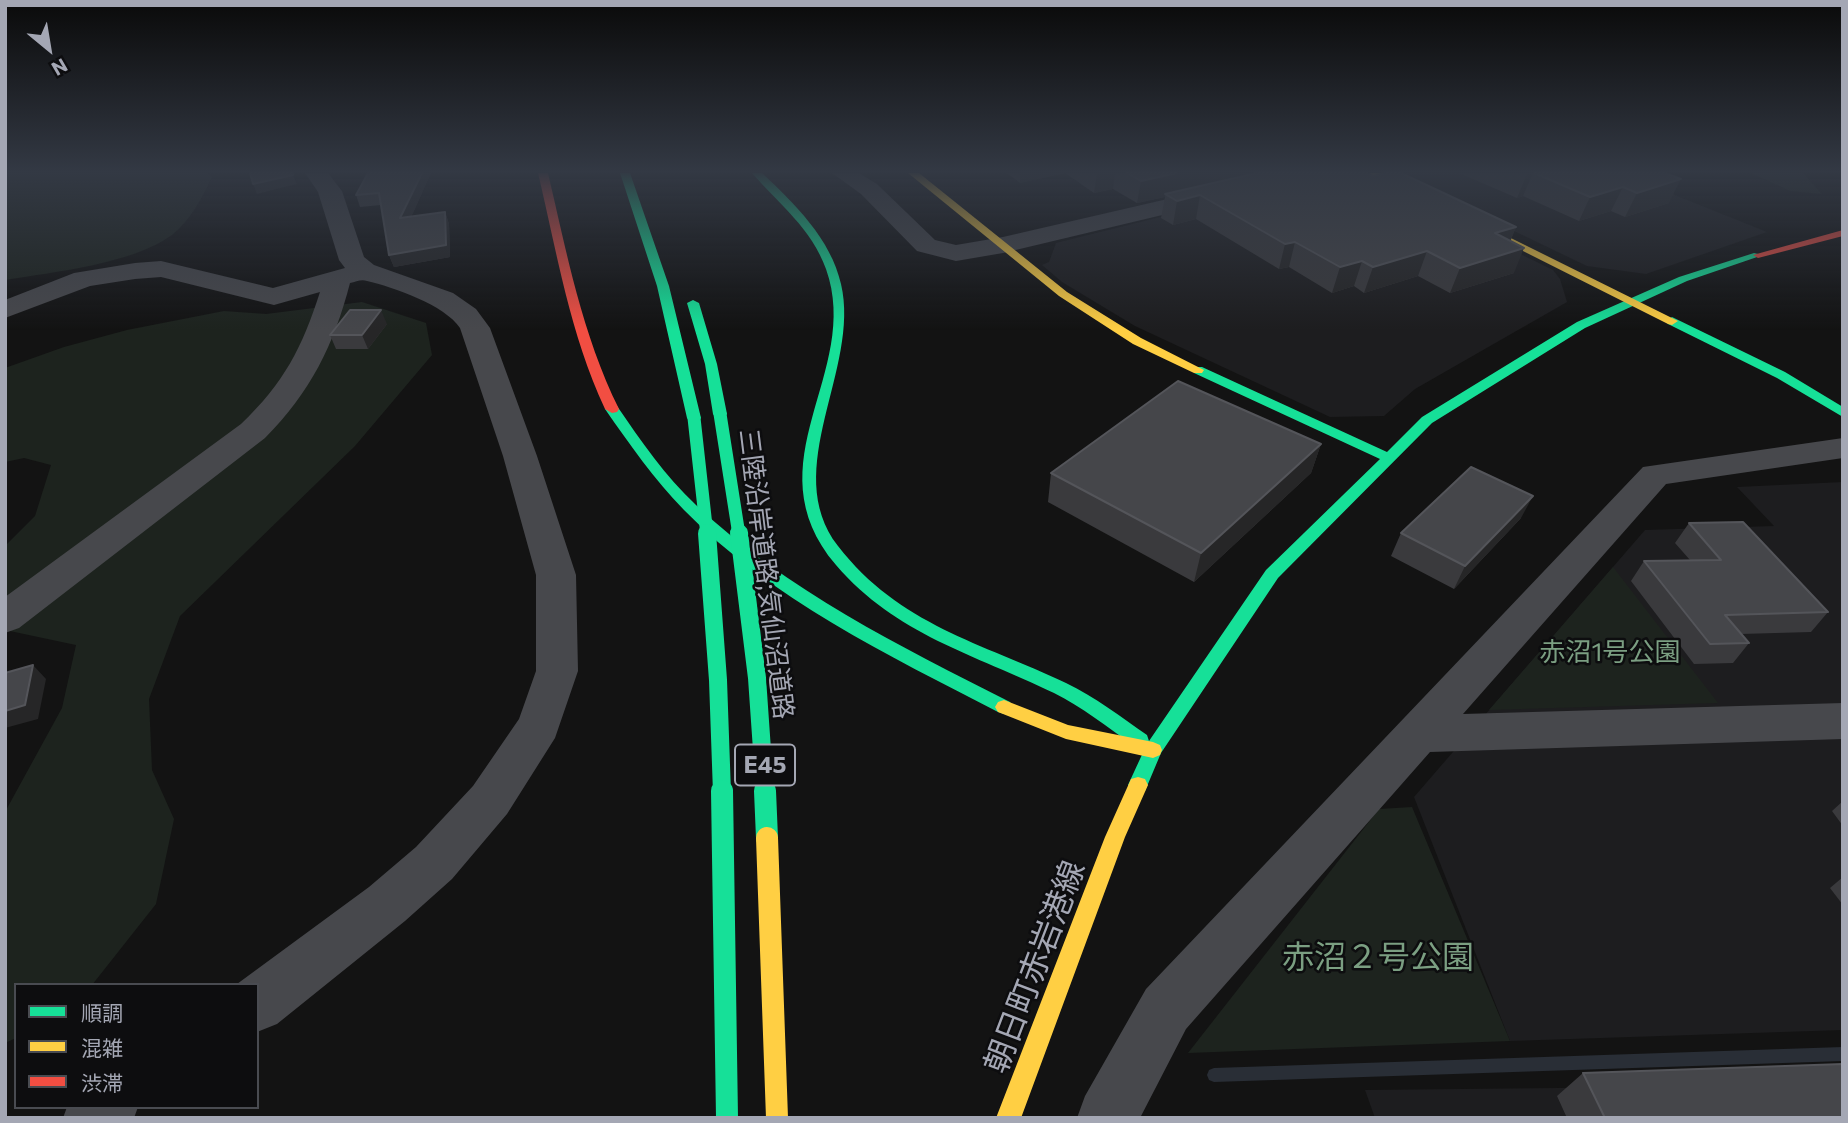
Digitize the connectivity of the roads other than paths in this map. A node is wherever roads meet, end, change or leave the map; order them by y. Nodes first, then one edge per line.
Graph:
1 (340, 225) edge
2 (555, 225) edge
3 (643, 225) edge
4 (808, 225) edge
5 (905, 225) edge
6 (979, 225) edge
7 (1086, 225) edge
8 (1480, 225) edge
9 (1843, 233) edge
10 (1003, 245) junction
11 (351, 275) junction
12 (687, 282) dead end
13 (1632, 300) junction
14 (5, 310) edge
15 (1843, 413) edge
16 (1843, 448) edge
17 (1389, 458) junction
18 (5, 618) edge
19 (1843, 722) edge
20 (1418, 734) junction
21 (1153, 750) junction
22 (259, 1002) edge
23 (727, 1118) edge
24 (777, 1118) edge
25 (1008, 1118) edge
26 (1107, 1118) edge

1 - 11 street
2 - 21 main road
3 - 23 main road, 三陸沿岸道路;気仙沼道路 / E45, bridge
4 - 21 main road
5 - 10 street
6 - 10 main road
7 - 10 street
8 - 13 main road
9 - 13 main road, 朝日町赤岩港線
10 - 17 main road
11 - 14 street
11 - 18 street
11 - 22 street
12 - 24 main road, 三陸沿岸道路;気仙沼道路 / E45, bridge
13 - 15 main road
13 - 17 main road, 朝日町赤岩港線
16 - 20 street
17 - 21 main road, 朝日町赤岩港線
19 - 20 street
20 - 26 street
21 - 25 main road, 朝日町赤岩港線

